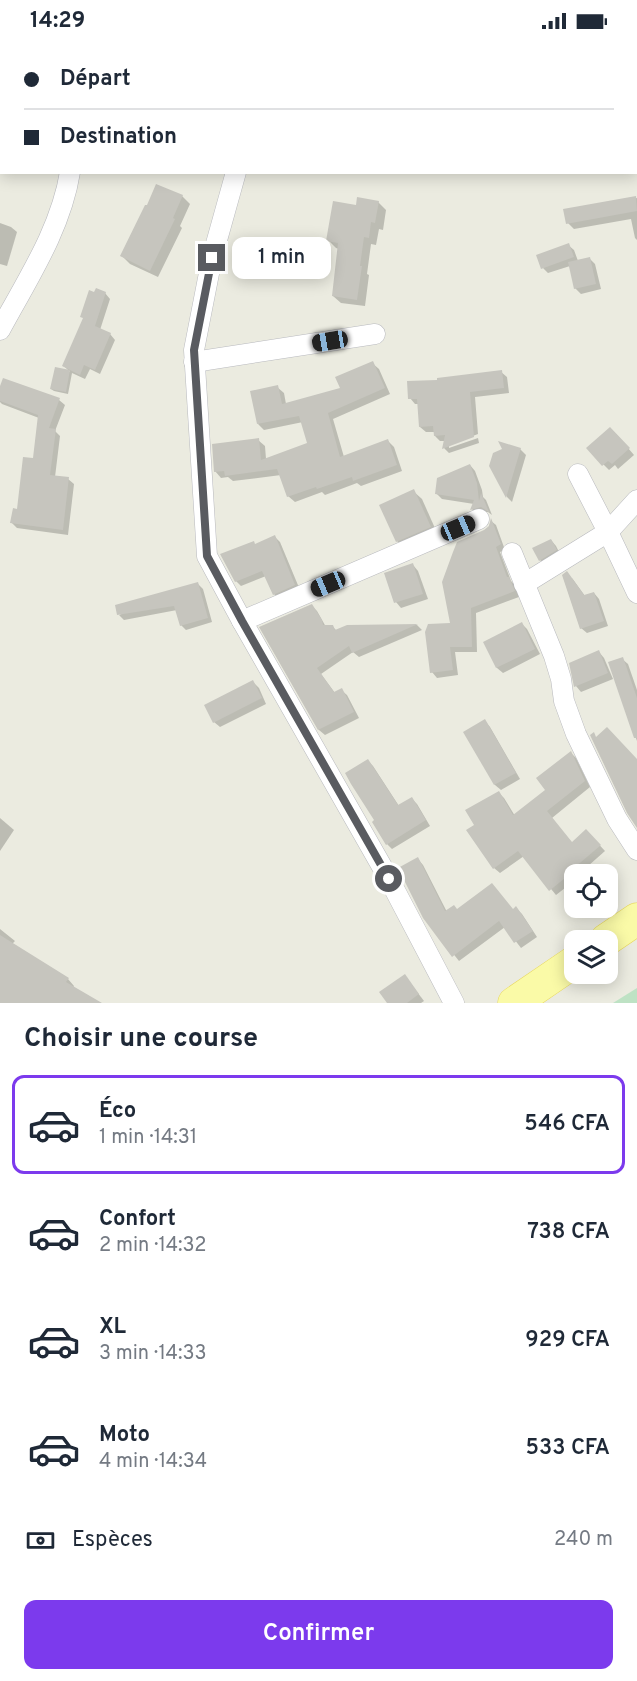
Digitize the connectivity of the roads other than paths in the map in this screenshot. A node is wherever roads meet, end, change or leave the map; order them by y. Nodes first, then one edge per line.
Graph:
1 (70, 174) edge
2 (235, 174) edge
3 (0, 330) edge
4 (375, 334) dead end
5 (194, 362) junction
6 (578, 474) dead end
7 (637, 500) edge
8 (479, 519) dead end
9 (608, 532) junction
10 (512, 553) dead end
11 (524, 584) junction
12 (637, 593) edge
13 (242, 621) junction
14 (637, 850) edge
15 (637, 919) edge
16 (618, 932) edge
17 (564, 969) edge
18 (454, 1003) edge
19 (514, 1003) edge

1 - 3 street
2 - 5 street
4 - 5 street
5 - 13 street
6 - 9 street
7 - 9 street
8 - 13 street
9 - 11 street
9 - 12 street
10 - 11 street
11 - 14 street
13 - 18 street
15 - 16 main road
17 - 19 main road

